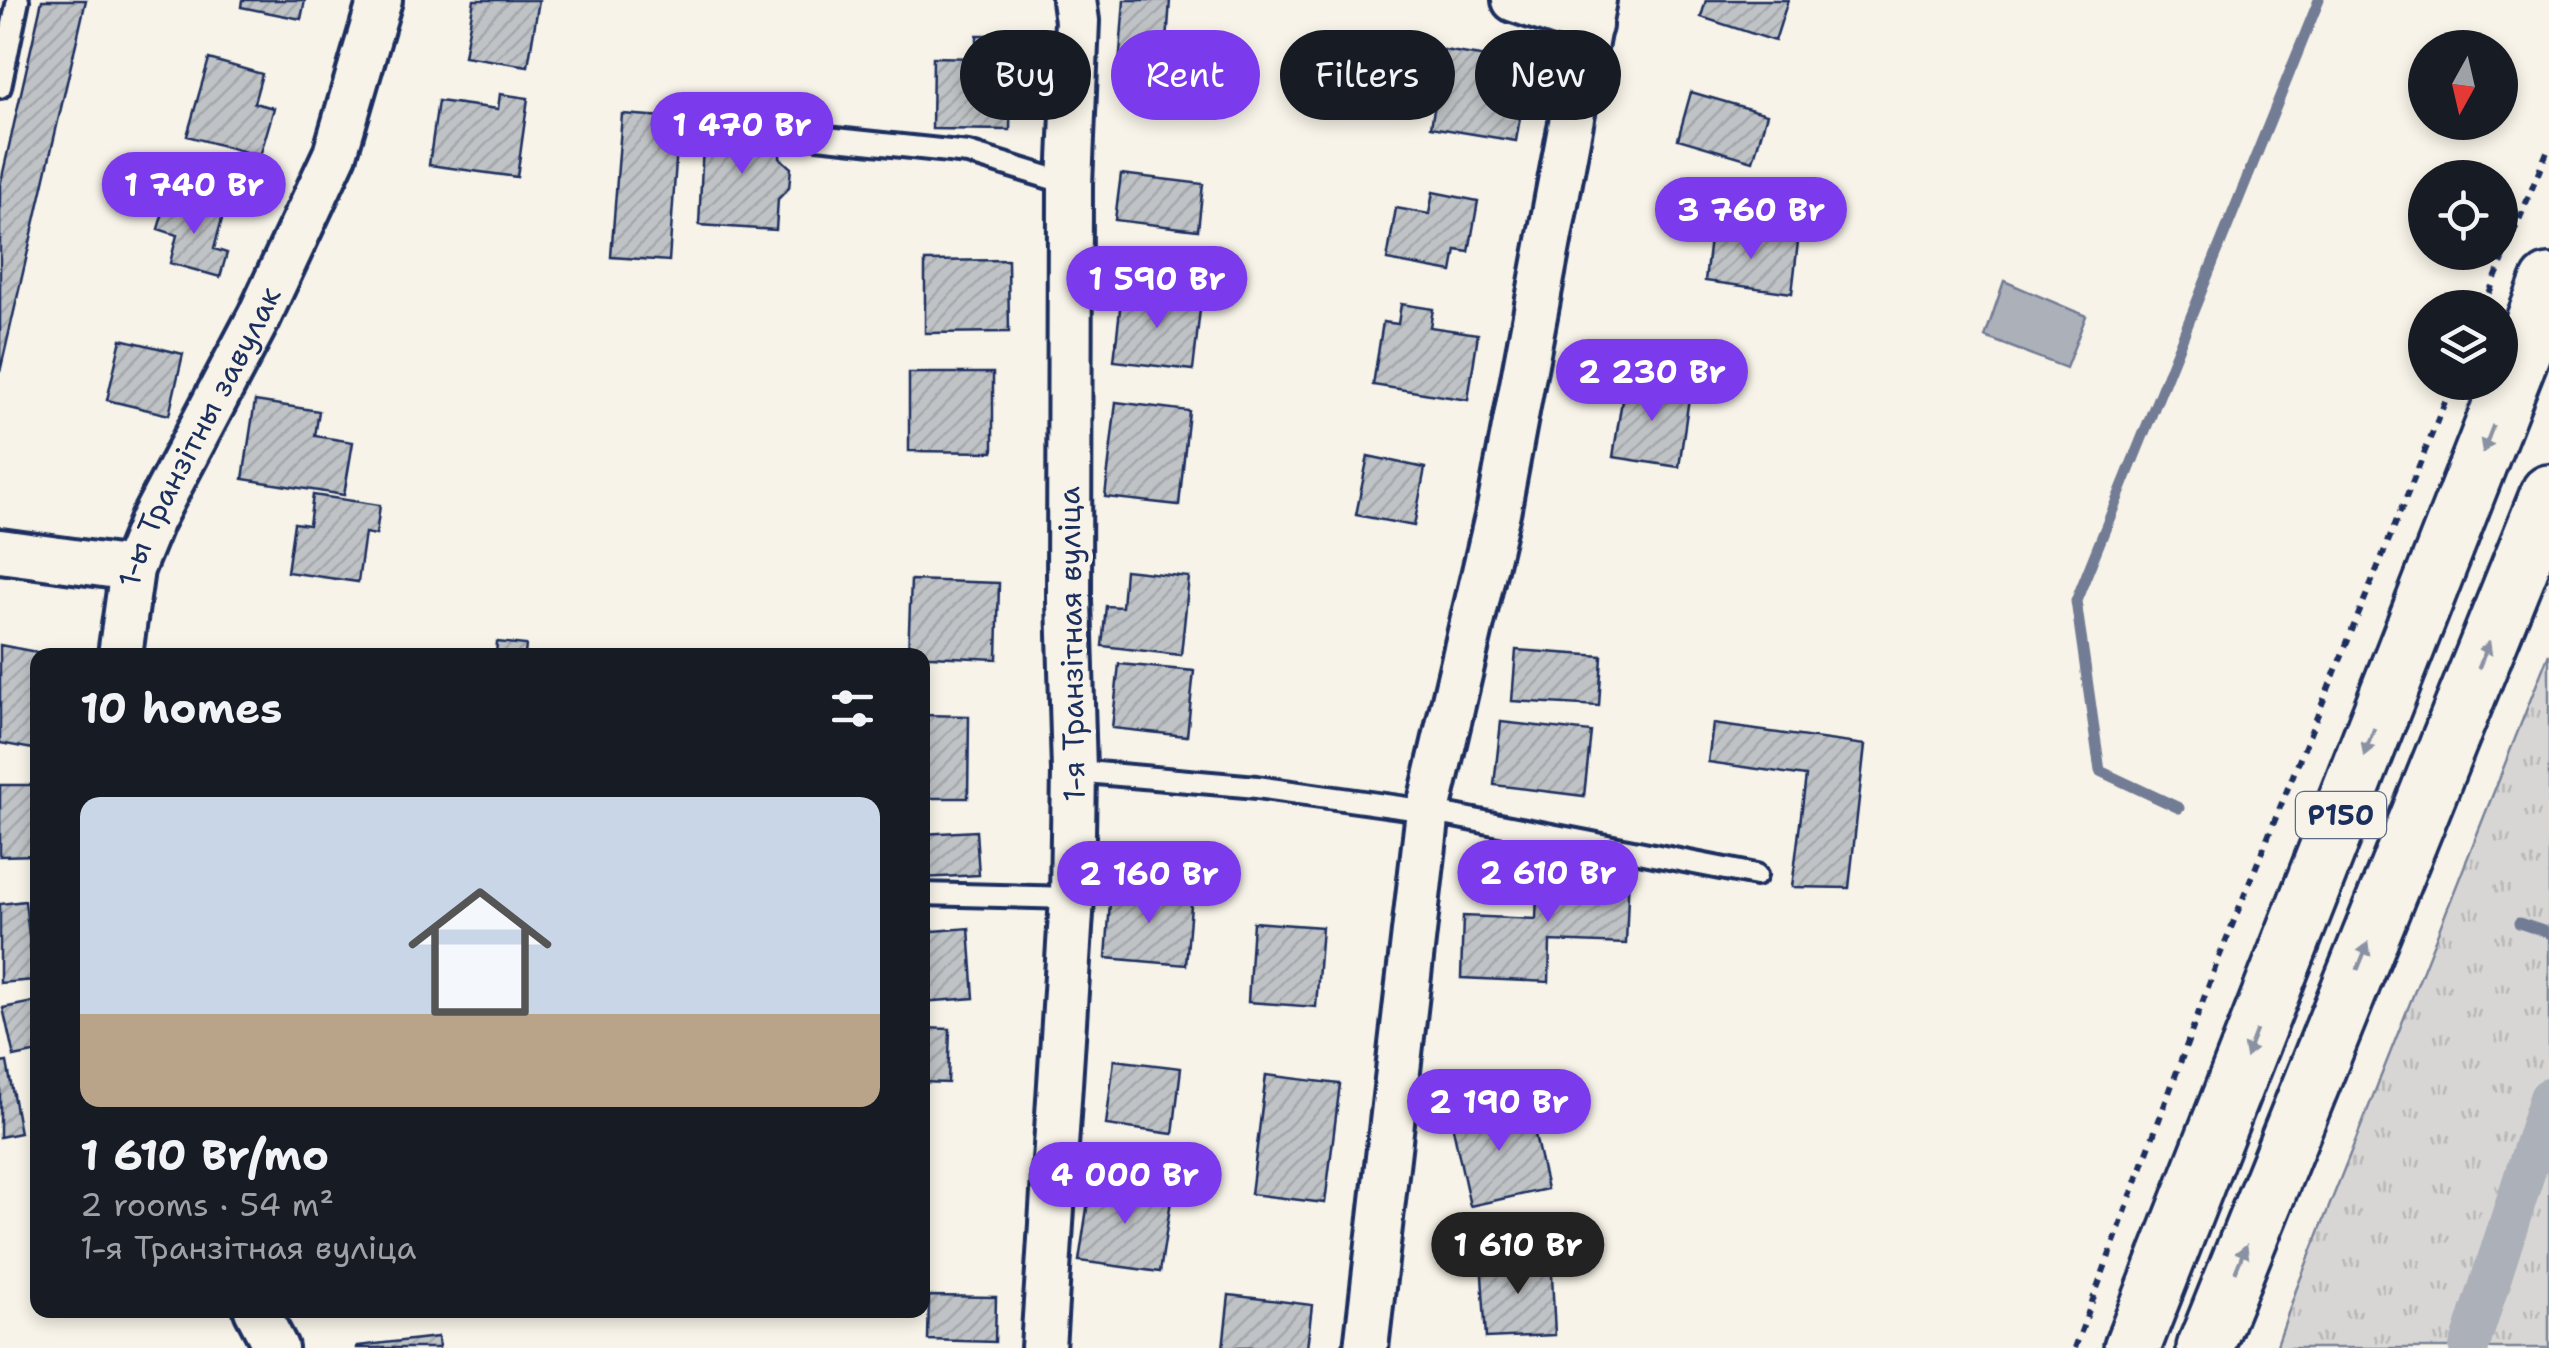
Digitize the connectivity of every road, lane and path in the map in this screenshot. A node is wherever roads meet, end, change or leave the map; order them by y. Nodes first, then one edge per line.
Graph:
1 (18, 0) edge
2 (380, 0) edge
3 (1074, 0) edge
4 (1514, 0) edge
5 (1592, 13) edge
6 (2, 75) edge
7 (816, 137) dead end
8 (2549, 147) edge
9 (1070, 184) junction
10 (2549, 283) edge
11 (2491, 290) edge
12 (2446, 400) edge
13 (2549, 493) edge
14 (0, 552) edge
15 (132, 569) junction
16 (121, 648) edge
17 (1074, 771) junction
18 (1428, 810) junction
19 (1756, 875) dead end
20 (930, 894) edge
21 (1072, 898) junction
22 (260, 1318) edge
23 (276, 1348) edge
24 (1043, 1348) edge
25 (1366, 1348) edge
26 (2076, 1348) edge
27 (2132, 1348) edge
28 (2205, 1348) edge

1 - 6 lane
2 - 15 street, 1-ы Транзітны завулак
3 - 9 street, 1-я Транзітная вуліца
4 - 5 street
5 - 18 street
7 - 9 lane
8 - 11 path
9 - 17 street, 1-я Транзітная вуліца
10 -> 27 main road, Р150
12 - 26 path
28 -> 13 main road, Р150
14 - 15 street
15 - 16 street, 1-ы Транзітны завулак
17 - 18 lane
17 - 21 street, 1-я Транзітная вуліца
18 - 19 lane
18 - 25 street
20 - 21 lane
21 - 24 street, 1-я Транзітная вуліца
22 - 23 street

